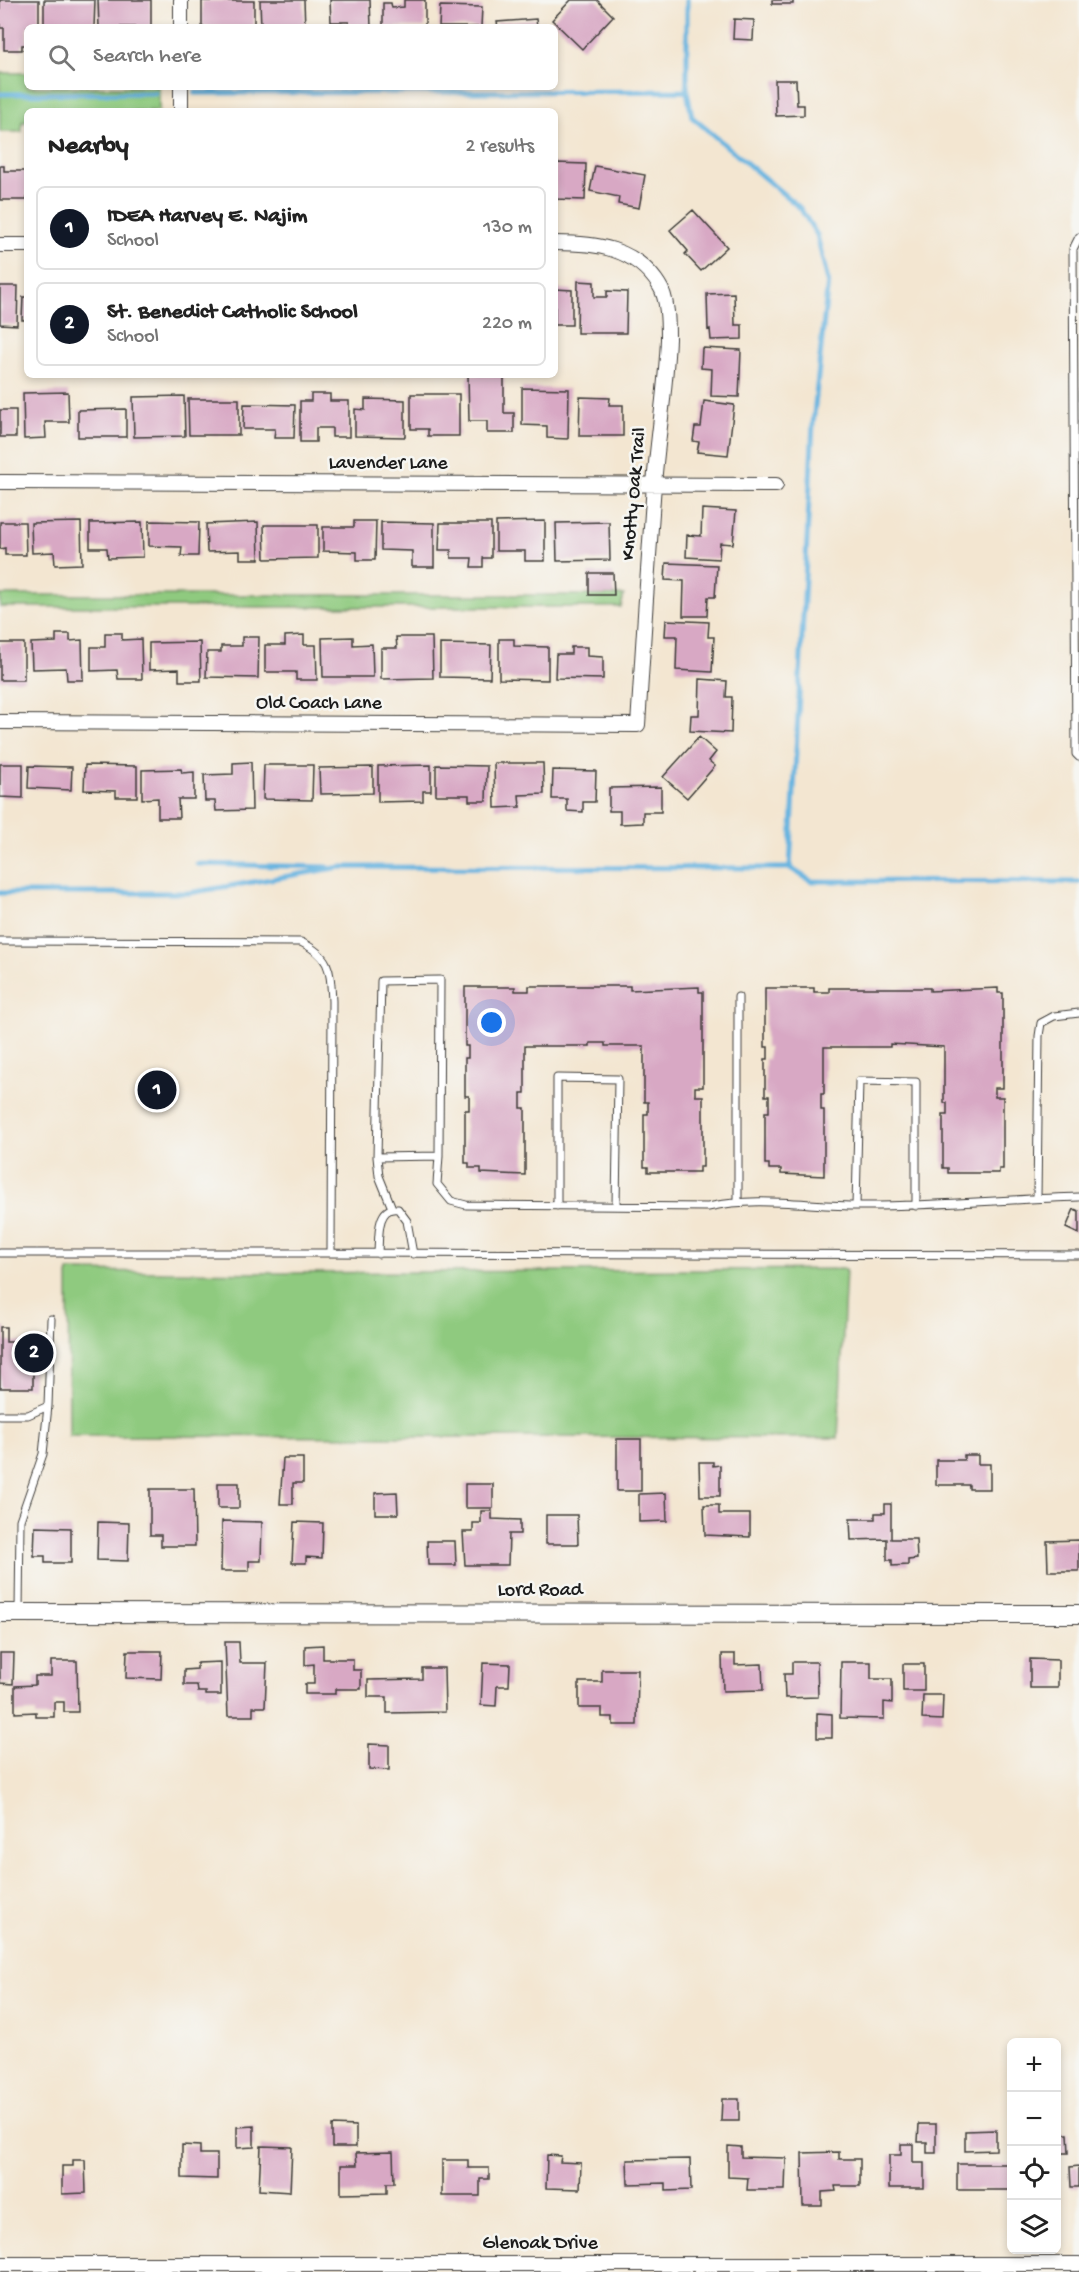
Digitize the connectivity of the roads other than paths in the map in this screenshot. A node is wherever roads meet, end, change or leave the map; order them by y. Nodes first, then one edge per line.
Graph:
1 (181, 0) edge
2 (181, 24) edge
3 (181, 90) edge
4 (180, 108) edge
5 (1079, 237) edge
6 (558, 243) edge
7 (0, 245) edge
8 (24, 245) edge
9 (1076, 294) edge
10 (1076, 349) edge
11 (0, 482) edge
12 (654, 484) junction
13 (776, 485) dead end
14 (1077, 721) edge
15 (0, 722) edge
16 (638, 725) joint
17 (1079, 757) edge
18 (0, 941) edge
19 (738, 996) dead end
20 (1079, 1013) edge
21 (439, 1156) junction
22 (377, 1157) junction
23 (1079, 1197) edge
24 (1037, 1198) junction
25 (738, 1201) junction
26 (557, 1206) junction
27 (616, 1206) junction
28 (856, 1206) junction
29 (916, 1206) junction
30 (392, 1208) junction
31 (0, 1253) edge
32 (331, 1254) junction
33 (378, 1254) junction
34 (413, 1254) junction
35 (1079, 1255) edge
36 (51, 1319) dead end
37 (48, 1406) junction
38 (0, 1414) edge
39 (0, 1613) edge
40 (19, 1613) junction
41 (1079, 1614) edge
42 (0, 2264) edge
43 (1079, 2264) edge

1 - 2 street
3 - 4 street
5 - 9 lane
6 - 12 street, Knotty Oak Trail
7 - 8 street
9 - 10 lane
10 - 14 lane
11 - 12 street, Lavender Lane
12 - 13 street, Lavender Lane
12 - 16 street, Knotty Oak Trail
14 - 17 lane
15 - 16 street, Old Coach Lane
18 - 32 lane
19 - 25 lane
20 - 24 lane
21 - 22 lane
21 - 22 lane
21 - 26 lane
22 - 30 lane
23 - 24 lane
24 - 29 lane
25 - 27 lane
25 - 28 lane
26 - 27 lane
26 - 27 lane
28 - 29 lane
28 - 29 lane
30 - 33 lane
30 - 34 lane
31 - 32 lane
32 - 33 lane
33 - 34 lane
34 - 35 lane
36 - 37 lane
37 - 38 lane
37 - 40 lane
39 - 40 street, Lord Road
40 - 41 street, Lord Road
42 - 43 street, Glenoak Drive

